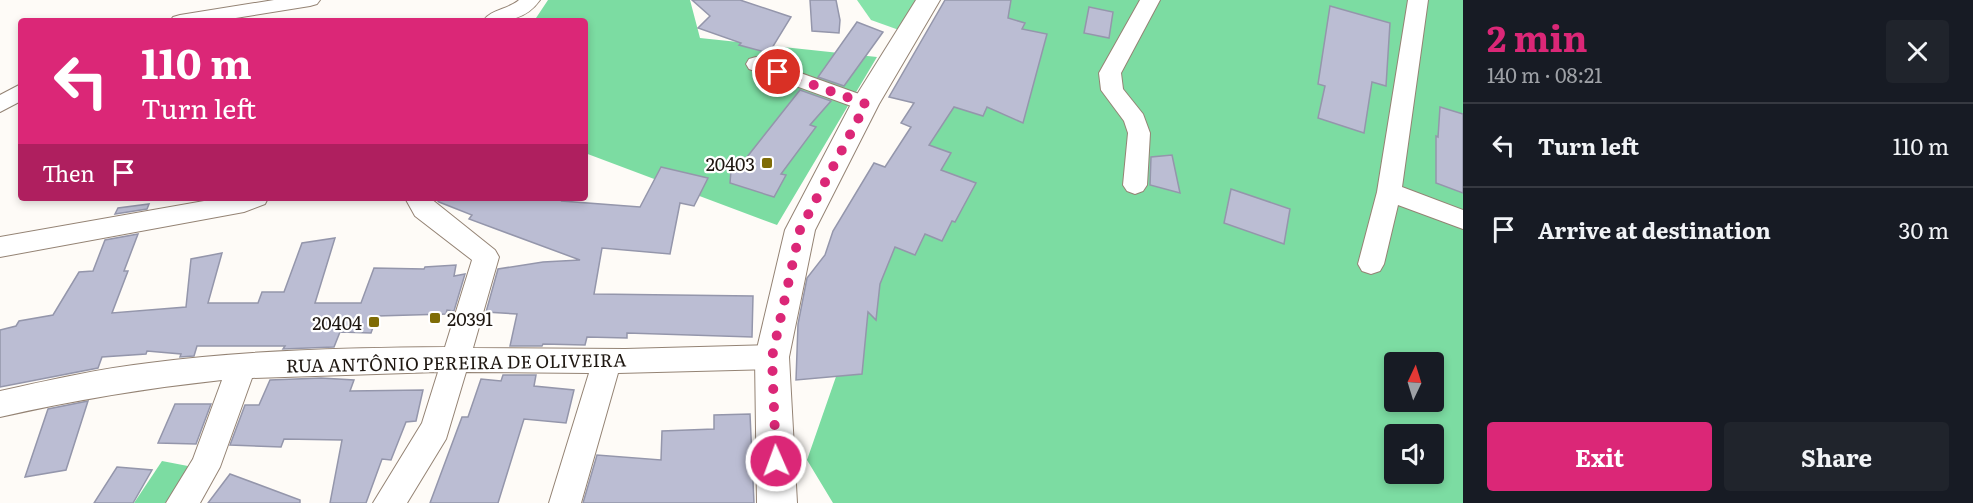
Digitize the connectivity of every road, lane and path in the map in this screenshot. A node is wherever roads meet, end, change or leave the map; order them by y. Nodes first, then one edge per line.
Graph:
1 (310, 0) edge
2 (530, 0) edge
3 (928, 0) edge
4 (1150, 0) edge
5 (1418, 0) edge
6 (199, 18) edge
7 (500, 18) edge
8 (756, 64) dead end
9 (18, 93) edge
10 (866, 104) junction
11 (0, 105) edge
12 (1135, 184) dead end
13 (1389, 192) junction
14 (249, 201) edge
15 (419, 201) edge
16 (1463, 220) edge
17 (0, 247) edge
18 (1371, 264) dead end
19 (772, 357) junction
20 (457, 358) junction
21 (606, 361) junction
22 (242, 365) junction
23 (0, 404) edge
24 (182, 503) edge
25 (389, 503) edge
26 (565, 503) edge
27 (777, 503) edge

1 - 6 street
2 - 7 street
3 - 10 street
4 - 12 street
5 - 13 street
8 - 10 street
9 - 11 street
10 - 19 street
13 - 16 street
13 - 18 street
14 - 17 street
15 - 20 street
19 - 21 street, RUA ANTÔNIO PEREIRA DE OLIVEIRA
19 - 27 street
20 - 21 street, RUA ANTÔNIO PEREIRA DE OLIVEIRA
20 - 22 street, RUA ANTÔNIO PEREIRA DE OLIVEIRA
20 - 25 street
21 - 26 street
22 - 23 street, RUA ANTÔNIO PEREIRA DE OLIVEIRA
22 - 24 street

